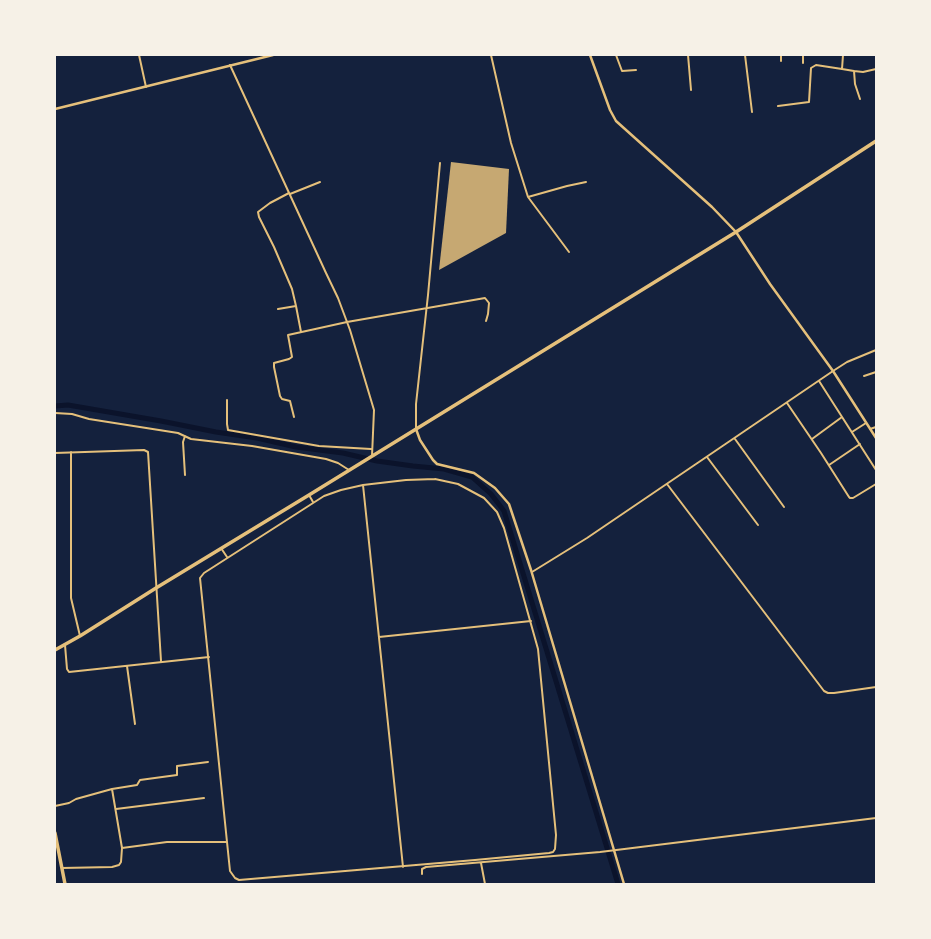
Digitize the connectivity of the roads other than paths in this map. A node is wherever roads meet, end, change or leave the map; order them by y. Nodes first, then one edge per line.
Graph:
1 (139, 55) edge
2 (273, 55) edge
3 (491, 55) edge
4 (590, 55) edge
5 (616, 55) edge
6 (688, 55) edge
7 (745, 55) edge
8 (781, 55) edge
9 (803, 55) edge
10 (843, 55) edge
11 (781, 62) dead end
12 (803, 63) dead end
13 (230, 66) junction
14 (842, 69) junction
15 (876, 69) edge
16 (636, 70) dead end
17 (854, 71) junction
18 (146, 87) junction
19 (691, 90) dead end
20 (860, 99) dead end
21 (778, 106) dead end
22 (55, 109) edge
23 (752, 112) dead end
24 (876, 141) edge
25 (440, 163) dead end
26 (320, 182) dead end
27 (586, 182) dead end
28 (290, 194) junction
29 (528, 197) junction
30 (736, 232) junction
31 (569, 252) dead end
32 (296, 306) junction
33 (427, 308) junction
34 (278, 309) dead end
35 (486, 320) dead end
36 (347, 322) junction
37 (300, 332) junction
38 (876, 350) edge
39 (831, 372) junction
40 (876, 372) edge
41 (864, 376) dead end
42 (818, 381) junction
43 (227, 400) dead end
44 (787, 403) junction
45 (55, 413) edge
46 (294, 417) dead end
47 (842, 417) junction
48 (865, 423) junction
49 (876, 427) edge
50 (416, 428) junction
51 (870, 429) junction
52 (853, 431) junction
53 (185, 436) junction
54 (876, 438) edge
55 (735, 439) junction
56 (812, 439) junction
57 (860, 444) junction
58 (371, 449) junction
59 (71, 452) junction
60 (55, 453) edge
61 (370, 457) junction
62 (707, 457) junction
63 (829, 465) junction
64 (351, 469) junction
65 (876, 470) edge
66 (185, 475) dead end
67 (667, 484) junction
68 (876, 484) edge
69 (363, 485) junction
70 (309, 495) junction
71 (313, 502) junction
72 (784, 507) dead end
73 (758, 525) dead end
74 (221, 548) junction
75 (227, 558) junction
76 (532, 572) junction
77 (156, 588) junction
78 (531, 621) junction
79 (80, 636) junction
80 (379, 637) junction
81 (65, 644) junction
82 (55, 650) edge
83 (208, 657) junction
84 (161, 661) junction
85 (127, 666) junction
86 (876, 687) edge
87 (135, 724) dead end
88 (208, 762) dead end
89 (112, 790) junction
90 (204, 798) dead end
91 (55, 806) edge
92 (116, 809) junction
93 (876, 818) edge
94 (55, 833) edge
95 (227, 842) junction
96 (122, 848) junction
97 (613, 850) junction
98 (57, 853) edge
99 (481, 863) junction
100 (403, 867) junction
101 (62, 868) junction
102 (422, 874) dead end
103 (65, 884) edge
104 (485, 884) edge
105 (624, 884) edge

1 - 18 street
2 - 13 street
3 - 29 street
4 - 30 street
5 - 16 street
6 - 19 street
7 - 23 street
8 - 11 street
9 - 12 street
10 - 14 street
13 - 18 street
13 - 28 street
14 - 17 street
14 - 21 street
15 - 17 street
17 - 20 street
18 - 22 street
24 - 30 highway
25 - 33 street
26 - 28 street
27 - 29 street
28 - 32 street
28 - 36 street
29 - 31 street
30 - 39 street
30 - 50 highway
32 - 34 street
32 - 37 street
33 - 35 street
33 - 36 street
33 - 50 street
36 - 37 street
36 - 58 street
37 - 46 street
38 - 39 street
39 - 42 street
39 - 48 street
40 - 41 street
42 - 44 street
42 - 47 street
43 - 58 street
44 - 55 street
44 - 56 street
45 - 53 street
47 - 52 street
47 - 56 street
48 - 51 street
48 - 52 street
49 - 51 street
50 - 61 highway
50 - 76 street
51 - 54 street
52 - 57 street
53 - 64 street
53 - 66 street
55 - 62 street
55 - 72 street
56 - 63 street
57 - 63 street
57 - 65 street
58 - 61 street
59 - 60 street
59 - 77 street
59 - 79 street
61 - 64 highway
62 - 67 street
62 - 73 street
63 - 68 street
64 - 70 highway
67 - 76 street
67 - 86 street
69 - 71 street
69 - 78 street
69 - 80 street
70 - 71 street
70 - 74 highway
71 - 75 street
74 - 75 street
74 - 77 highway
75 - 83 street
76 - 97 street
77 - 79 highway
77 - 84 street
78 - 80 street
78 - 100 street
79 - 81 highway
80 - 100 street
81 - 82 highway
81 - 85 street
83 - 84 street
83 - 95 street
84 - 85 street
85 - 87 street
88 - 89 street
89 - 91 street
89 - 92 street
90 - 92 street
92 - 96 street
93 - 97 street
94 - 98 highway
95 - 96 street
95 - 100 street
96 - 101 street
97 - 99 street
97 - 105 street
98 - 101 highway
99 - 102 street
99 - 104 street
101 - 103 highway

